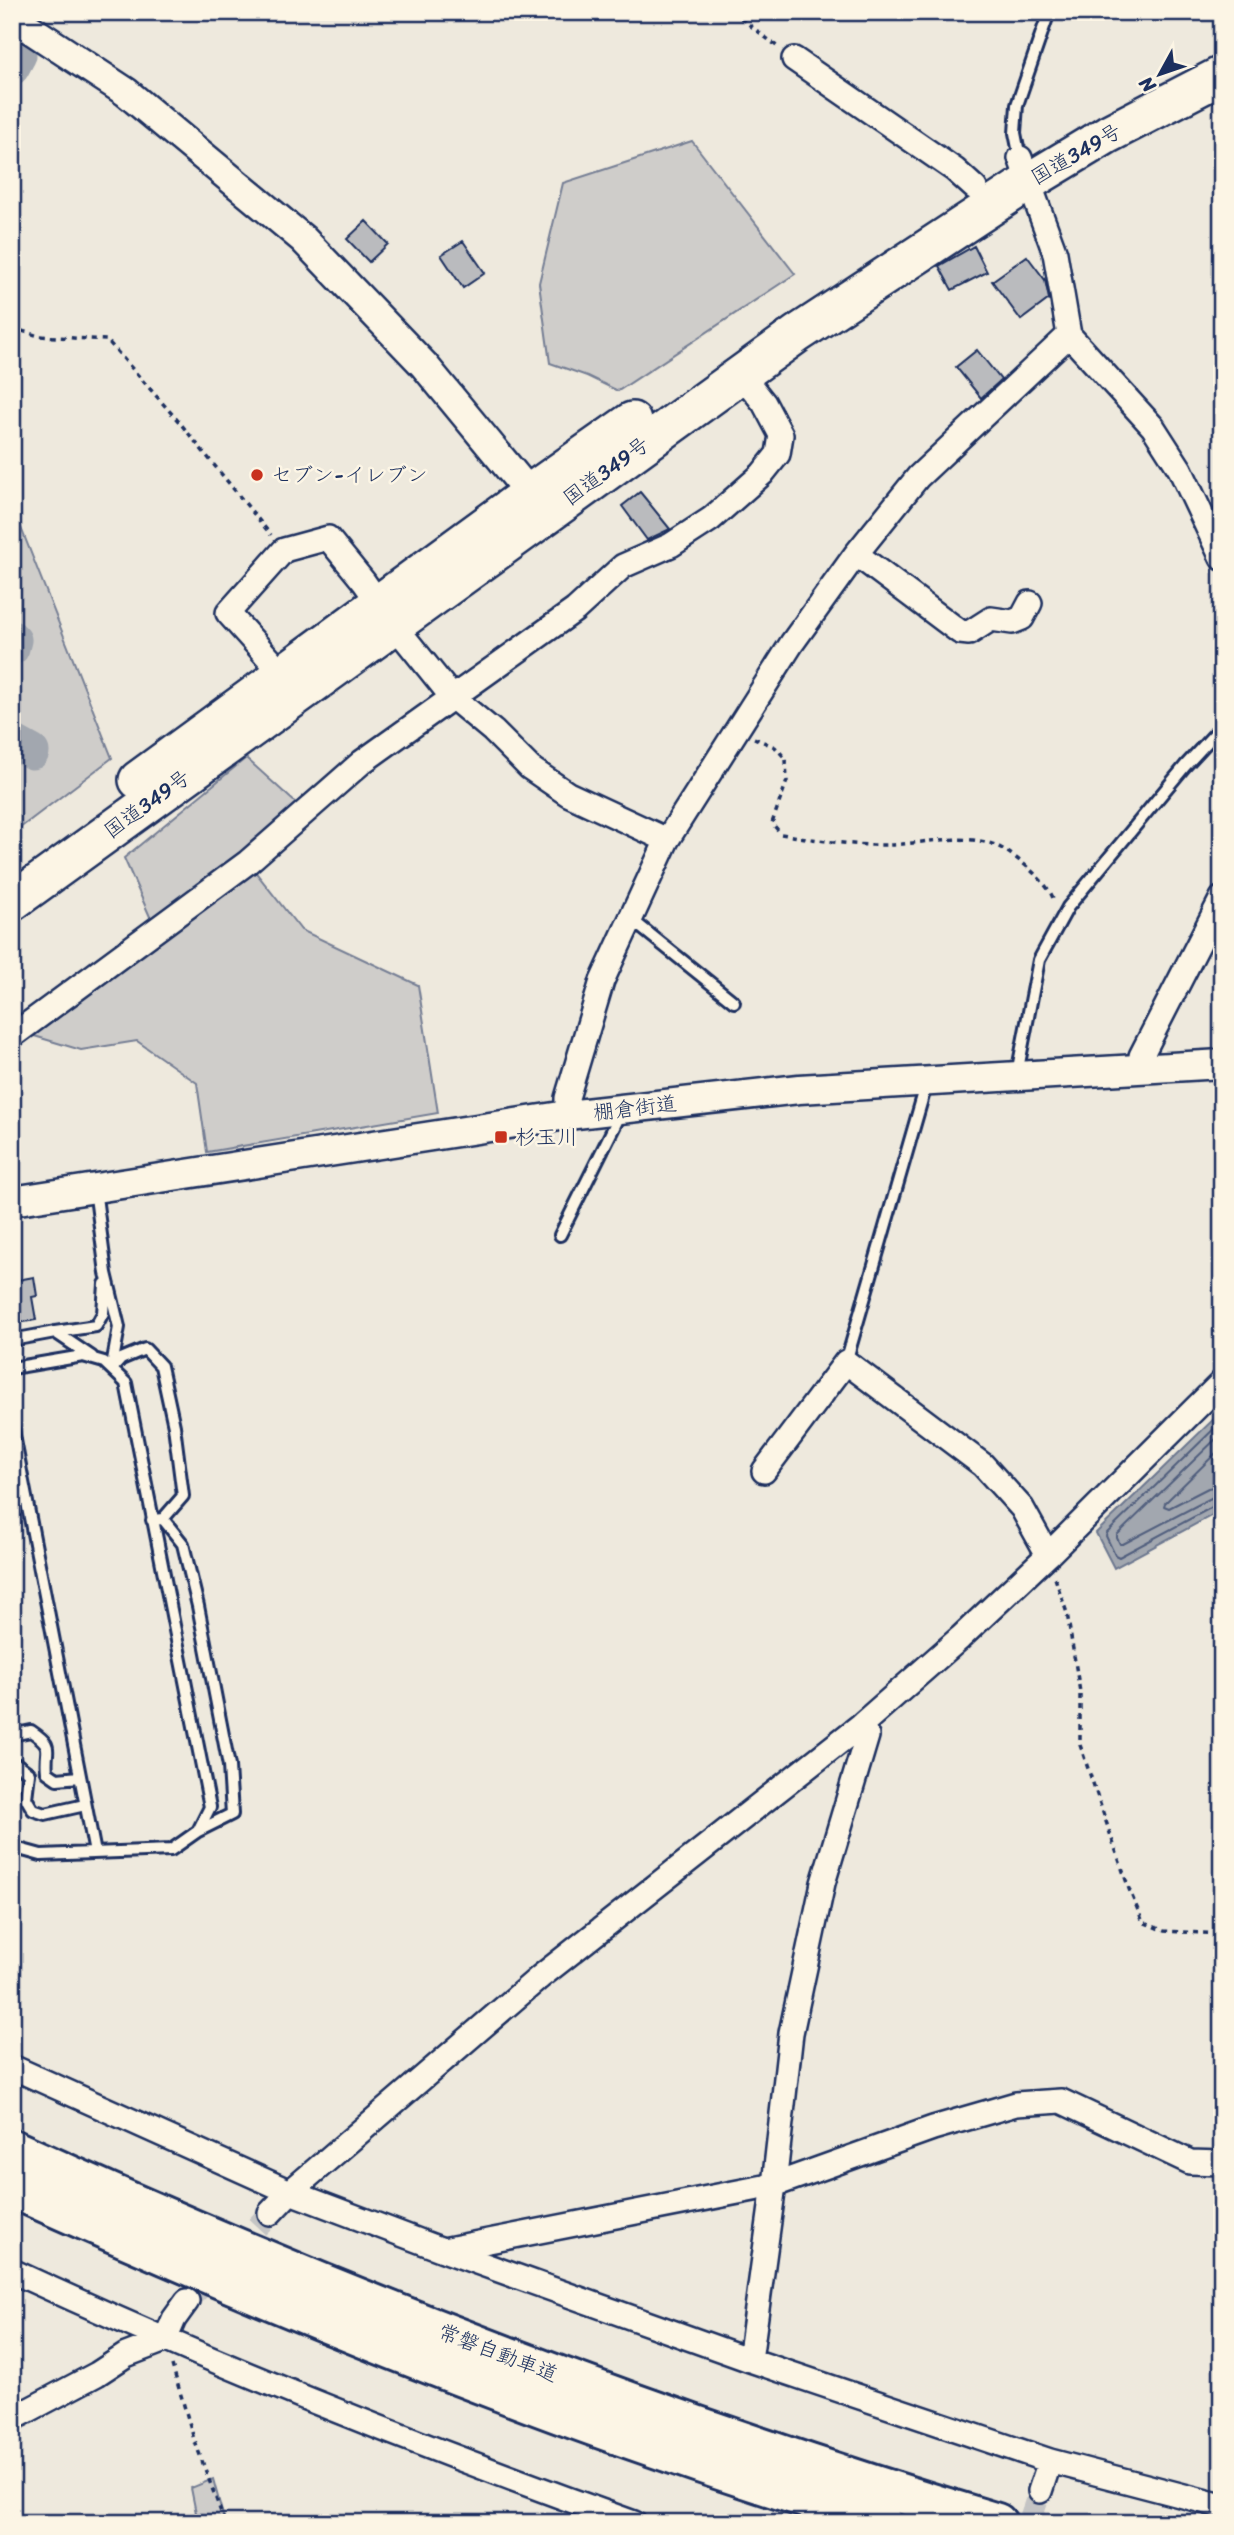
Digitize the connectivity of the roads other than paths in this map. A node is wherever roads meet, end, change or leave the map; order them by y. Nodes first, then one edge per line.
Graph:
1 (1049, 12) edge
2 (12, 17) edge
3 (1222, 48) edge
4 (794, 59) road end
5 (1222, 75) edge
6 (1025, 170) junction
7 (975, 188) junction
8 (1069, 335) junction
9 (741, 374) junction
10 (539, 503) junction
11 (856, 554) junction
12 (1222, 558) edge
13 (1030, 603) dead end
14 (386, 615) junction
15 (283, 674) junction
16 (452, 697) junction
17 (1222, 726) edge
18 (667, 840) junction
19 (12, 871) edge
20 (1222, 898) edge
21 (12, 902) edge
22 (632, 920) junction
23 (734, 1002) dead end
24 (12, 1035) edge
25 (1222, 1064) edge
26 (1144, 1068) junction
27 (1017, 1074) junction
28 (928, 1080) junction
29 (623, 1109) junction
30 (567, 1115) junction
31 (94, 1188) junction
32 (12, 1201) edge
33 (560, 1235) dead end
34 (106, 1273) junction
35 (55, 1332) junction
36 (12, 1340) edge
37 (96, 1360) junction
38 (846, 1362) junction
39 (12, 1368) edge
40 (111, 1369) junction
41 (1222, 1382) edge
42 (12, 1425) edge
43 (764, 1471) dead end
44 (158, 1519) junction
45 (1048, 1555) junction
46 (861, 1725) junction
47 (12, 1735) edge
48 (12, 1764) edge
49 (80, 1777) junction
50 (85, 1805) junction
51 (198, 1831) junction
52 (12, 1847) edge
53 (95, 1853) junction
54 (12, 2067) edge
55 (12, 2149) edge
56 (1222, 2163) edge
57 (774, 2185) junction
58 (12, 2188) edge
59 (290, 2192) junction
60 (271, 2213) tunnel mouth
61 (443, 2250) junction
62 (12, 2271) edge
63 (187, 2301) tunnel mouth
64 (164, 2340) junction
65 (750, 2360) junction
66 (12, 2419) edge
67 (1051, 2461) junction
68 (1040, 2491) tunnel mouth
69 (1222, 2506) edge
70 (634, 2523) edge
71 (883, 2523) edge
72 (997, 2523) edge

1 - 6 lane
2 - 10 street
3 - 6 highway, 国道349号
4 - 7 street
5 - 6 highway, 国道349号
6 - 7 highway, 国道349号
6 - 8 street
6 - 9 highway, 国道349号
7 - 10 highway, 国道349号
8 - 11 street
8 - 12 street
9 - 10 highway, 国道349号
9 - 16 street
10 - 14 highway, 国道349号
11 - 13 street
11 - 18 street
14 - 15 highway, 国道349号
14 - 15 street
14 - 16 street
14 - 21 highway, 国道349号
15 - 19 highway, 国道349号
16 - 18 street
16 - 24 street
17 - 27 lane
18 - 22 street
20 - 26 street
22 - 23 lane
22 - 30 street
25 - 26 street, 棚倉街道
26 - 27 street, 棚倉街道
27 - 28 street, 棚倉街道
28 - 29 street, 棚倉街道
28 - 38 lane
29 - 30 street, 棚倉街道
29 - 33 lane
30 - 31 street, 棚倉街道
31 - 32 street, 棚倉街道
31 - 34 lane
34 - 35 lane
34 - 40 lane
35 - 36 lane
35 - 37 lane
37 - 39 lane
37 - 40 lane
38 - 43 street
38 - 45 street
40 - 44 lane
40 - 44 lane
41 - 45 street
42 - 49 lane
44 - 51 lane
44 - 51 lane
45 - 46 street
46 - 57 street
46 - 59 street
47 - 49 lane
48 - 50 lane
49 - 50 lane
50 - 53 lane
51 - 53 lane
52 - 53 lane
54 - 59 street
55 - 72 highway, 常磐自動車道
56 - 57 street
57 - 61 street
57 - 65 street
58 - 71 highway, 常磐自動車道
59 - 60 street
59 - 61 street
61 - 65 street
62 - 64 street
63 - 64 street
64 - 66 street
64 - 70 street
65 - 67 street
67 - 68 street
67 - 69 street

